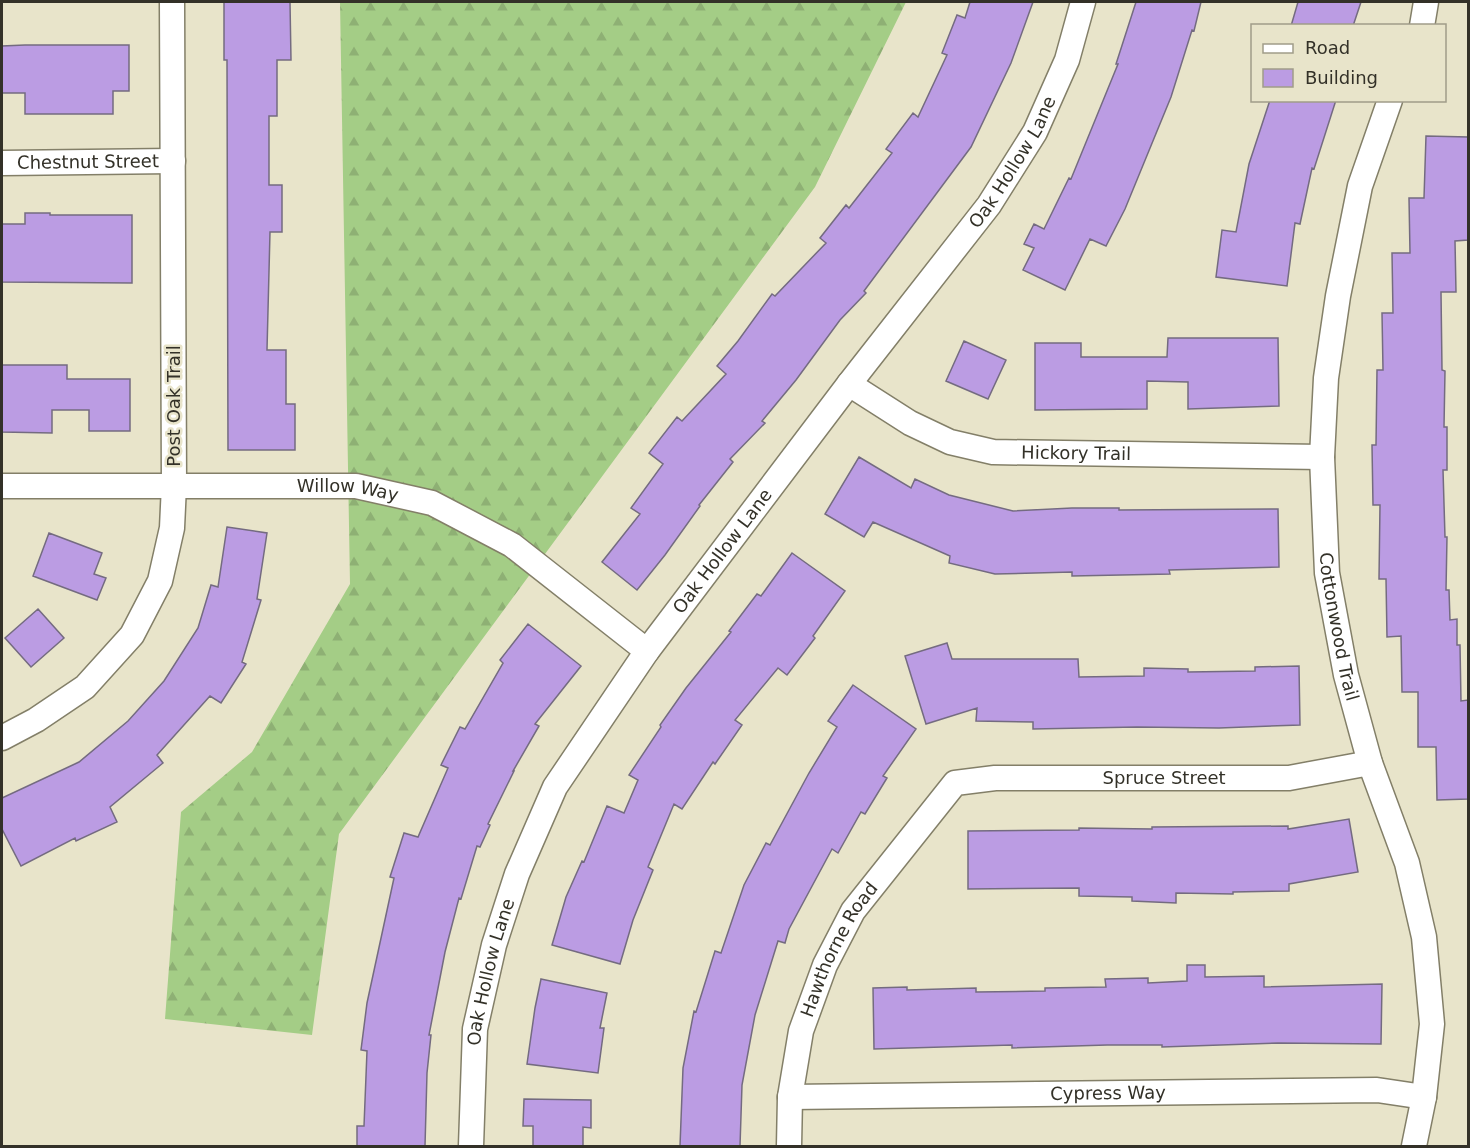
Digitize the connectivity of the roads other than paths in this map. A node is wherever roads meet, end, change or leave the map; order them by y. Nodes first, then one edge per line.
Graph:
1 (172, 2) edge
2 (1083, 2) edge
3 (1426, 2) edge
4 (1422, 24) edge
5 (1389, 102) edge
6 (173, 161) junction
7 (2, 163) edge
8 (849, 384) junction
9 (1322, 457) junction
10 (174, 484) junction
11 (2, 486) edge
12 (647, 651) junction
13 (2, 738) edge
14 (1370, 763) junction
15 (955, 783) joint
16 (790, 1097) junction
17 (1424, 1097) junction
18 (471, 1146) edge
19 (789, 1146) edge
20 (1414, 1146) edge

1 - 6 street, Post Oak Trail
2 - 8 street, Oak Hollow Lane
3 - 4 street
5 - 9 street, Cottonwood Trail
6 - 7 street, Chestnut Street
6 - 10 street, Post Oak Trail
8 - 9 street, Hickory Trail
8 - 12 street, Oak Hollow Lane
9 - 14 street, Cottonwood Trail
10 - 11 street, Willow Way
10 - 12 street, Willow Way
10 - 13 street, Post Oak Trail
12 - 18 street, Oak Hollow Lane
14 - 15 street, Spruce Street
14 - 17 street, Cottonwood Trail
15 - 16 street, Hawthorne Road
16 - 17 street, Cypress Way
16 - 19 street, Hawthorne Road
17 - 20 street, Cottonwood Trail

